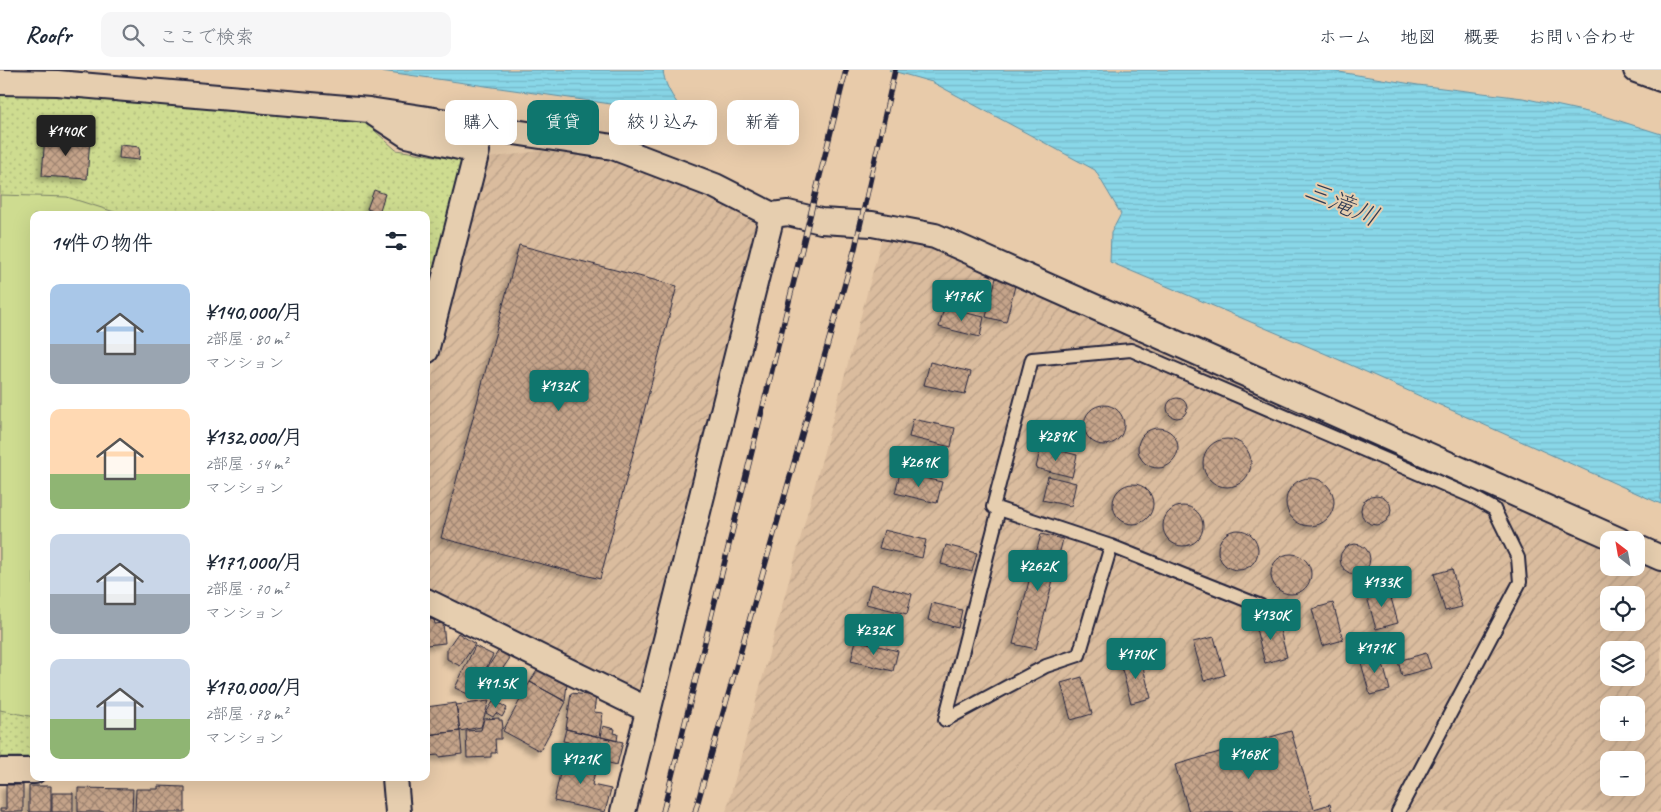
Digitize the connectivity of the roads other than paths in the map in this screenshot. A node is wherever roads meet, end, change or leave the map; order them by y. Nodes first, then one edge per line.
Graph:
1 (1636, 70) edge
2 (1661, 79) edge
3 (0, 82) edge
4 (369, 110) junction
5 (772, 215) junction
6 (430, 335) edge
7 (999, 509) junction
8 (1600, 532) edge
9 (1111, 546) junction
10 (1645, 551) edge
11 (1661, 558) edge
12 (430, 603) edge
13 (1261, 606) dead end
14 (648, 710) junction
15 (0, 771) edge
16 (30, 771) edge
17 (395, 781) edge
18 (398, 812) edge
19 (623, 812) edge
20 (1398, 812) edge

1 - 2 street
3 - 4 street
4 - 5 street
4 - 6 street
5 - 8 street
5 - 14 street
7 - 9 lane
7 - 9 lane
7 - 20 lane
9 - 13 lane
10 - 11 street
12 - 14 street
14 - 19 street
15 - 16 street
17 - 18 street

